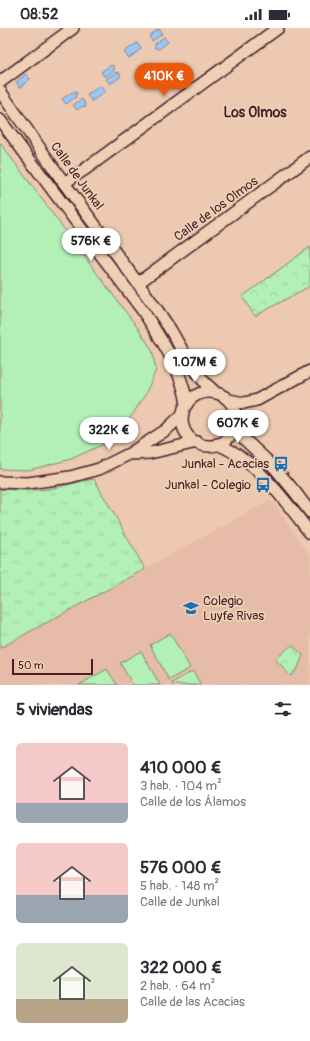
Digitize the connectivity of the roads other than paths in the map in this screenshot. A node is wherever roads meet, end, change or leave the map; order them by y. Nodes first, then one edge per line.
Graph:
1 (73, 28) edge
2 (278, 28) edge
3 (0, 82) edge
4 (0, 91) edge
5 (0, 120) edge
6 (310, 157) edge
7 (64, 183) junction
8 (138, 283) junction
9 (310, 371) edge
10 (215, 392) junction
11 (229, 400) junction
12 (185, 409) junction
13 (236, 424) junction
14 (197, 442) junction
15 (218, 444) junction
16 (129, 454) junction
17 (0, 482) edge
18 (310, 512) edge
19 (310, 533) edge

1 - 3 street
2 - 7 street
4 - 7 street, Calle de Junkal
5 - 12 street
6 - 8 street, Calle de los Olmos
7 - 8 street, Calle de Junkal
8 - 10 street, Calle de Junkal
9 - 11 street
10 - 11 street
10 - 12 street
11 - 13 street
12 - 14 street
12 - 16 street
13 - 15 street
13 - 18 street
14 - 15 street
14 - 16 street
15 - 19 street
16 - 17 street

